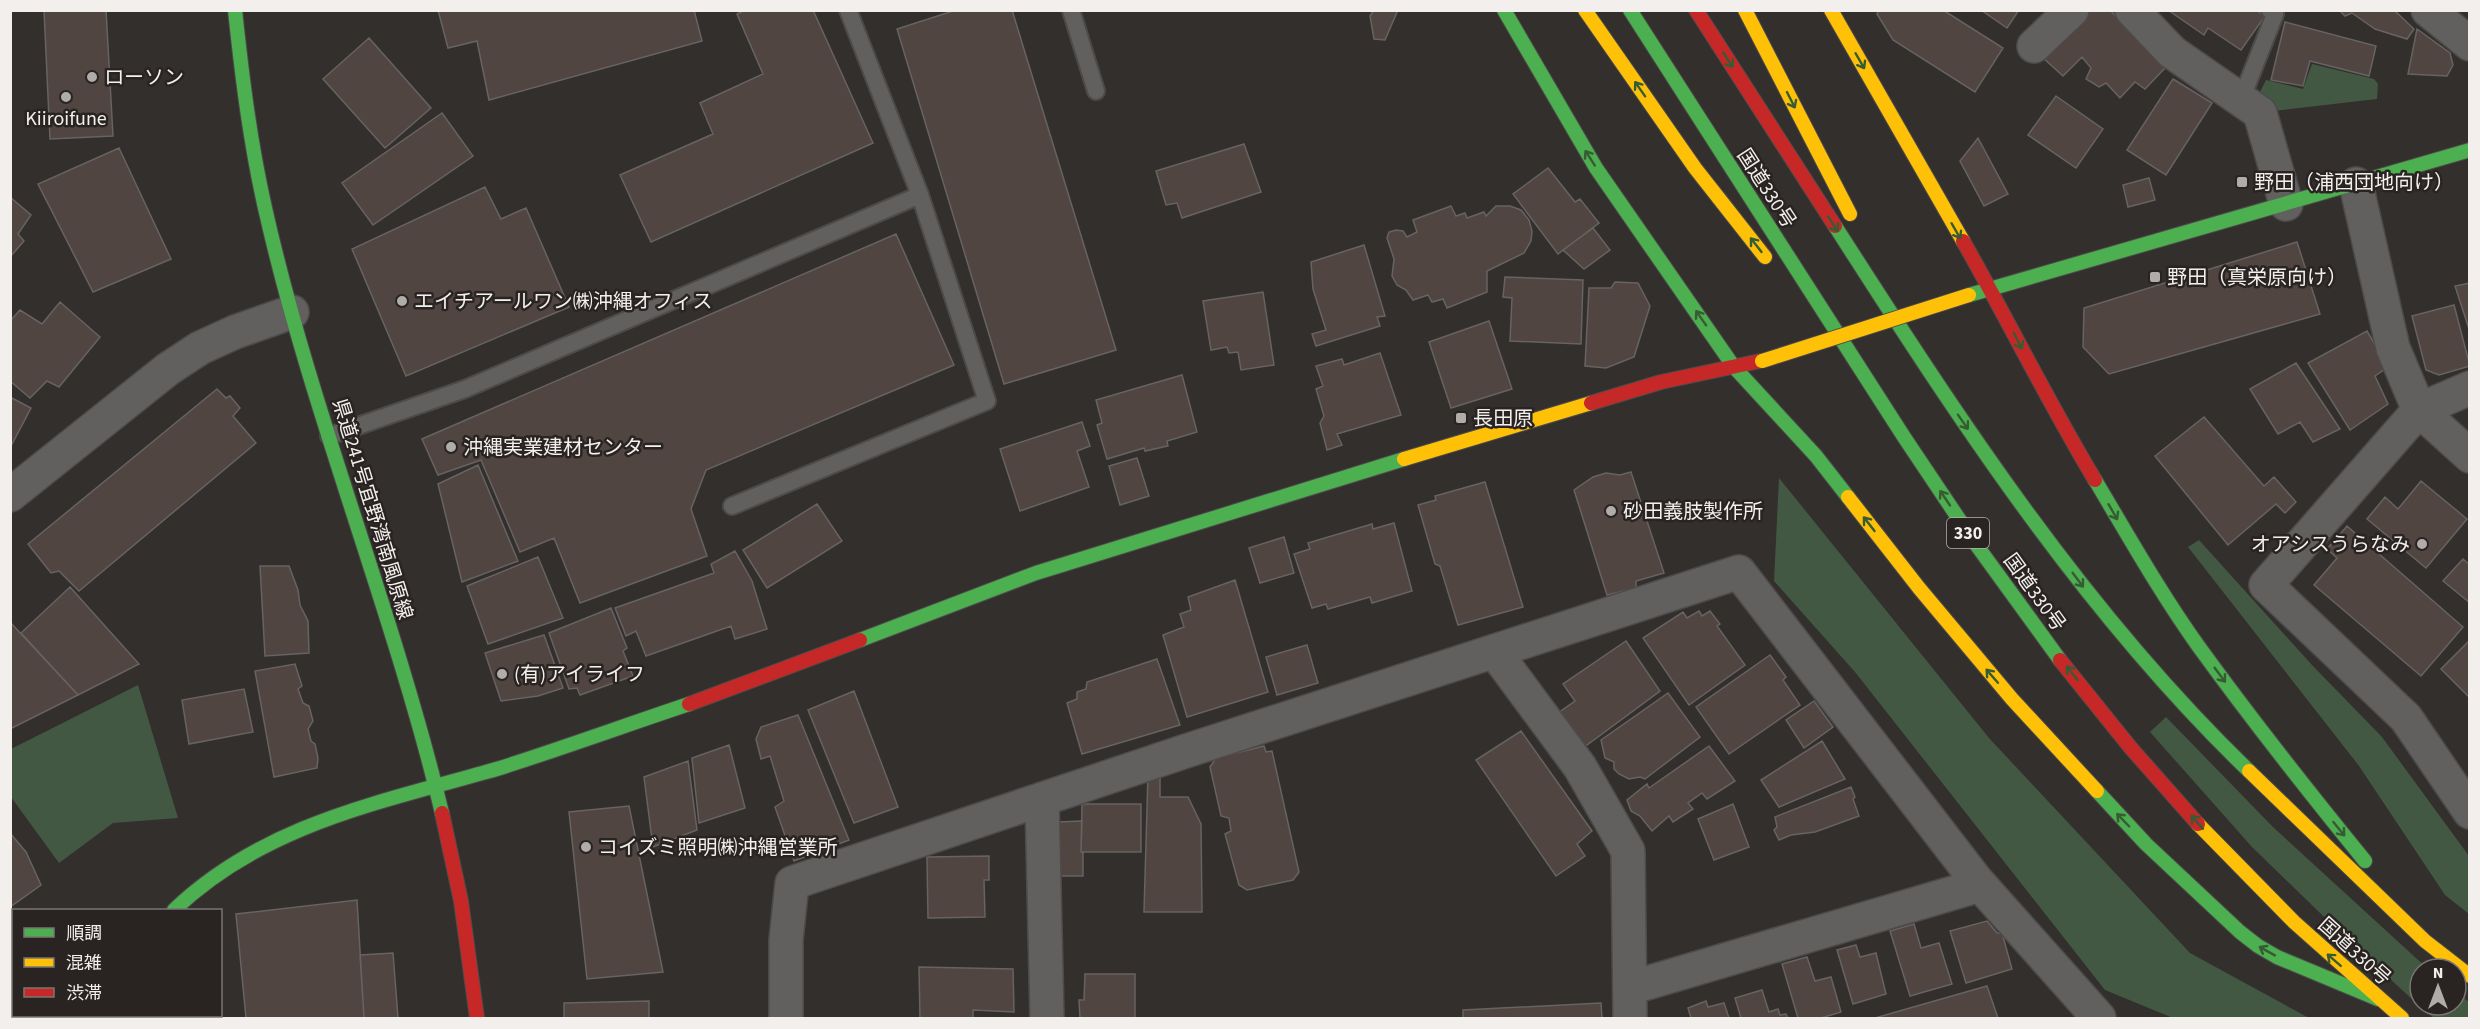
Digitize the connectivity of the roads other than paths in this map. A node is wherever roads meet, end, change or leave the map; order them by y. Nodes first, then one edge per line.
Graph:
1 (235, 10) edge
2 (848, 10) edge
3 (1071, 10) edge
4 (1504, 10) edge
5 (1585, 10) edge
6 (1630, 10) edge
7 (1696, 10) edge
8 (1745, 10) edge
9 (1831, 10) edge
10 (2072, 10) edge
11 (2132, 10) edge
12 (2270, 10) edge
13 (2428, 10) edge
14 (2469, 44) edge
15 (2034, 46) dead end
16 (1096, 91) dead end
17 (2241, 100) junction
18 (2469, 150) edge
19 (2356, 184) junction
20 (920, 195) junction
21 (2286, 204) junction
22 (1854, 222) dead end
23 (1870, 254) dead end
24 (1775, 269) dead end
25 (1990, 290) junction
26 (1797, 296) dead end
27 (292, 312) junction
28 (1734, 367) junction
29 (2469, 388) edge
30 (1941, 392) junction
31 (1884, 406) junction
32 (2420, 410) junction
33 (329, 436) junction
34 (2469, 456) edge
35 (10, 495) edge
36 (732, 506) dead end
37 (1495, 652) junction
38 (435, 787) junction
39 (1042, 799) junction
40 (2469, 812) edge
41 (1980, 885) junction
42 (175, 909) edge
43 (2425, 941) junction
44 (2469, 976) edge
45 (2379, 999) junction
46 (1630, 1003) edge
47 (477, 1018) edge
48 (786, 1018) edge
49 (1047, 1018) edge
50 (2099, 1018) edge
51 (2402, 1018) edge

1 - 27 main road, 県道241号宜野湾南風原線
2 - 20 lane
3 - 16 lane
28 -> 4 main road
24 -> 5 main road
6 - 31 main road, 国道330号 / 330
7 -> 30 main road, 国道330号
8 -> 22 main road
9 -> 25 main road
10 - 15 street
11 - 17 street
12 - 17 lane
13 - 14 street
17 - 21 street
18 - 19 main road
19 - 21 main road
19 - 32 street
20 - 33 lane
20 - 36 lane
21 - 25 main road
23 - 30 main road
25 - 28 main road, bridge
25 -> 43 main road
26 - 31 main road
27 - 33 main road, 県道241号宜野湾南風原線
27 - 35 street
28 - 38 main road
45 -> 28 main road
29 - 32 street
30 -> 43 main road, 国道330号
45 -> 31 main road, 国道330号 / 330
32 - 34 street
32 - 40 street
33 - 38 main road, 県道241号宜野湾南風原線
37 - 39 street
37 - 41 street
37 - 46 street
38 - 42 main road
38 - 47 main road, 県道241号宜野湾南風原線
39 - 48 street
39 - 49 street
41 - 46 street
41 - 50 street
43 - 44 main road, 国道330号
45 - 51 main road, 国道330号 / 330

